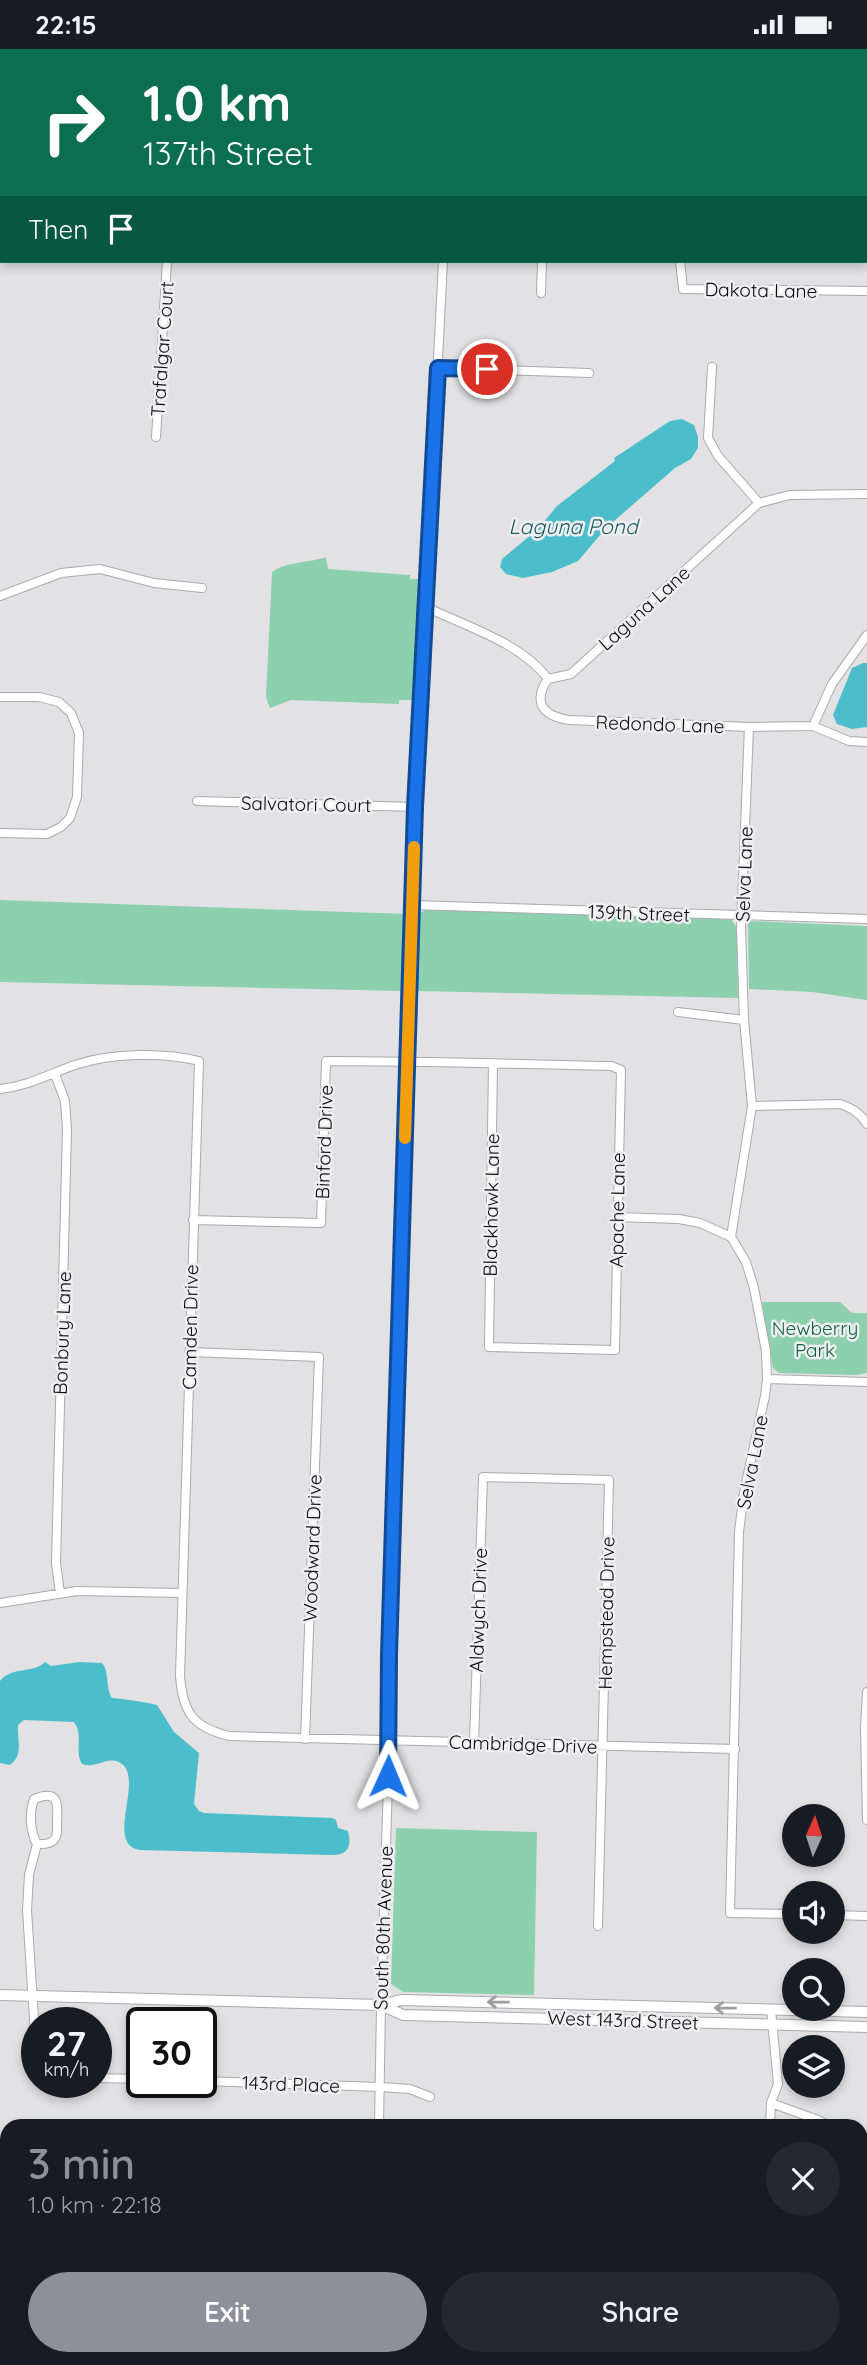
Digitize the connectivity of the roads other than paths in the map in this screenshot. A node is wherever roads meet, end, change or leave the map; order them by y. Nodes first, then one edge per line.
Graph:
1 (167, 263) edge
2 (443, 263) edge
3 (542, 263) edge
4 (680, 263) edge
5 (867, 291) edge
6 (541, 293) dead end
7 (712, 367) dead end
8 (438, 368) junction
9 (589, 373) dead end
10 (156, 437) dead end
11 (867, 494) edge
12 (759, 503) junction
13 (202, 588) dead end
14 (0, 596) edge
15 (426, 607) junction
16 (867, 635) edge
17 (548, 679) junction
18 (0, 697) edge
19 (813, 726) junction
20 (749, 727) junction
21 (867, 742) edge
22 (197, 801) dead end
23 (415, 807) junction
24 (0, 833) edge
25 (412, 905) junction
26 (742, 917) junction
27 (867, 919) edge
28 (678, 1011) dead end
29 (744, 1020) junction
30 (407, 1062) junction
31 (493, 1063) junction
32 (621, 1070) joint
33 (55, 1075) junction
34 (0, 1089) edge
35 (752, 1106) junction
36 (867, 1124) edge
37 (617, 1217) junction
38 (193, 1220) junction
39 (731, 1237) junction
40 (615, 1350) joint
41 (189, 1352) junction
42 (767, 1379) junction
43 (867, 1382) edge
44 (609, 1481) joint
45 (60, 1593) junction
46 (182, 1593) junction
47 (0, 1602) edge
48 (867, 1692) edge
49 (305, 1739) junction
50 (389, 1740) junction
51 (474, 1742) junction
52 (603, 1746) junction
53 (735, 1749) junction
54 (867, 1820) edge
55 (37, 1844) junction
56 (782, 1914) edge
57 (845, 1915) edge
58 (867, 1916) edge
59 (598, 1926) dead end
60 (0, 1995) edge
61 (32, 1996) junction
62 (381, 2005) junction
63 (33, 2007) edge
64 (771, 2009) junction
65 (867, 2012) edge
66 (772, 2024) junction
67 (867, 2027) edge
68 (217, 2082) edge
69 (381, 2087) junction
70 (430, 2097) dead end
71 (771, 2103) junction
72 (379, 2119) edge
73 (770, 2119) edge
74 (815, 2119) edge

1 - 10 street, Trafalgar Court
2 - 8 street, South 80th Avenue
3 - 6 street
4 - 5 street, Dakota Lane
7 - 12 street
8 - 9 street
8 - 15 street, South 80th Avenue
11 - 12 street, Laguna Lane
12 - 17 street, Laguna Lane
13 - 14 street
15 - 17 street
15 - 23 street, South 80th Avenue
16 - 19 street
17 - 20 street, Redondo Lane
18 - 24 street
19 - 20 street, Redondo Lane
19 - 21 street, Redondo Lane
20 - 26 street, Selva Lane
22 - 23 street, Salvatori Court
23 - 25 street, South 80th Avenue
25 - 26 street, 139th Street
25 - 30 street, South 80th Avenue
26 - 27 street, 139th Street
26 - 29 street, Selva Lane
28 - 29 street
29 - 35 street, Selva Lane
30 - 31 street, Binford Drive
30 - 38 street, Binford Drive
30 - 50 street, South 80th Avenue
31 - 32 street, Binford Drive
31 - 40 street, Blackhawk Lane
32 - 37 street, Apache Lane
33 - 34 street
33 - 38 street, Camden Drive
33 - 45 street, Bonbury Lane
35 - 36 street
35 - 39 street, Selva Lane
37 - 39 street
37 - 40 street, Apache Lane
38 - 41 street, Camden Drive
39 - 42 street, Selva Lane
41 - 46 street, Camden Drive
41 - 49 street, Woodward Drive
42 - 43 street
42 - 53 street, Selva Lane
44 - 51 street, Aldwych Drive
44 - 52 street, Hempstead Drive
45 - 46 street
45 - 47 street
46 - 49 street, Cambridge Drive
48 - 54 street
49 - 50 street, Cambridge Drive
50 - 51 street, Cambridge Drive
50 - 62 street, South 80th Avenue
51 - 52 street, Cambridge Drive
52 - 53 street, Cambridge Drive
52 - 59 street, Hempstead Drive
53 - 56 street, Selva Lane
55 - 55 street
55 - 61 street
57 - 58 street
60 - 61 main road, West 143rd Street
61 - 62 main road, West 143rd Street
61 - 63 street
64 -> 62 main road, West 143rd Street
62 - 66 main road, West 143rd Street
62 - 69 street, South 80th Avenue
64 - 65 main road, West 143rd Street
64 - 66 street
66 - 67 main road, West 143rd Street
66 - 71 street
68 - 69 street, 143rd Place
69 - 70 street, 143rd Place
69 - 72 street, South 80th Avenue
71 - 73 street
71 - 74 street

